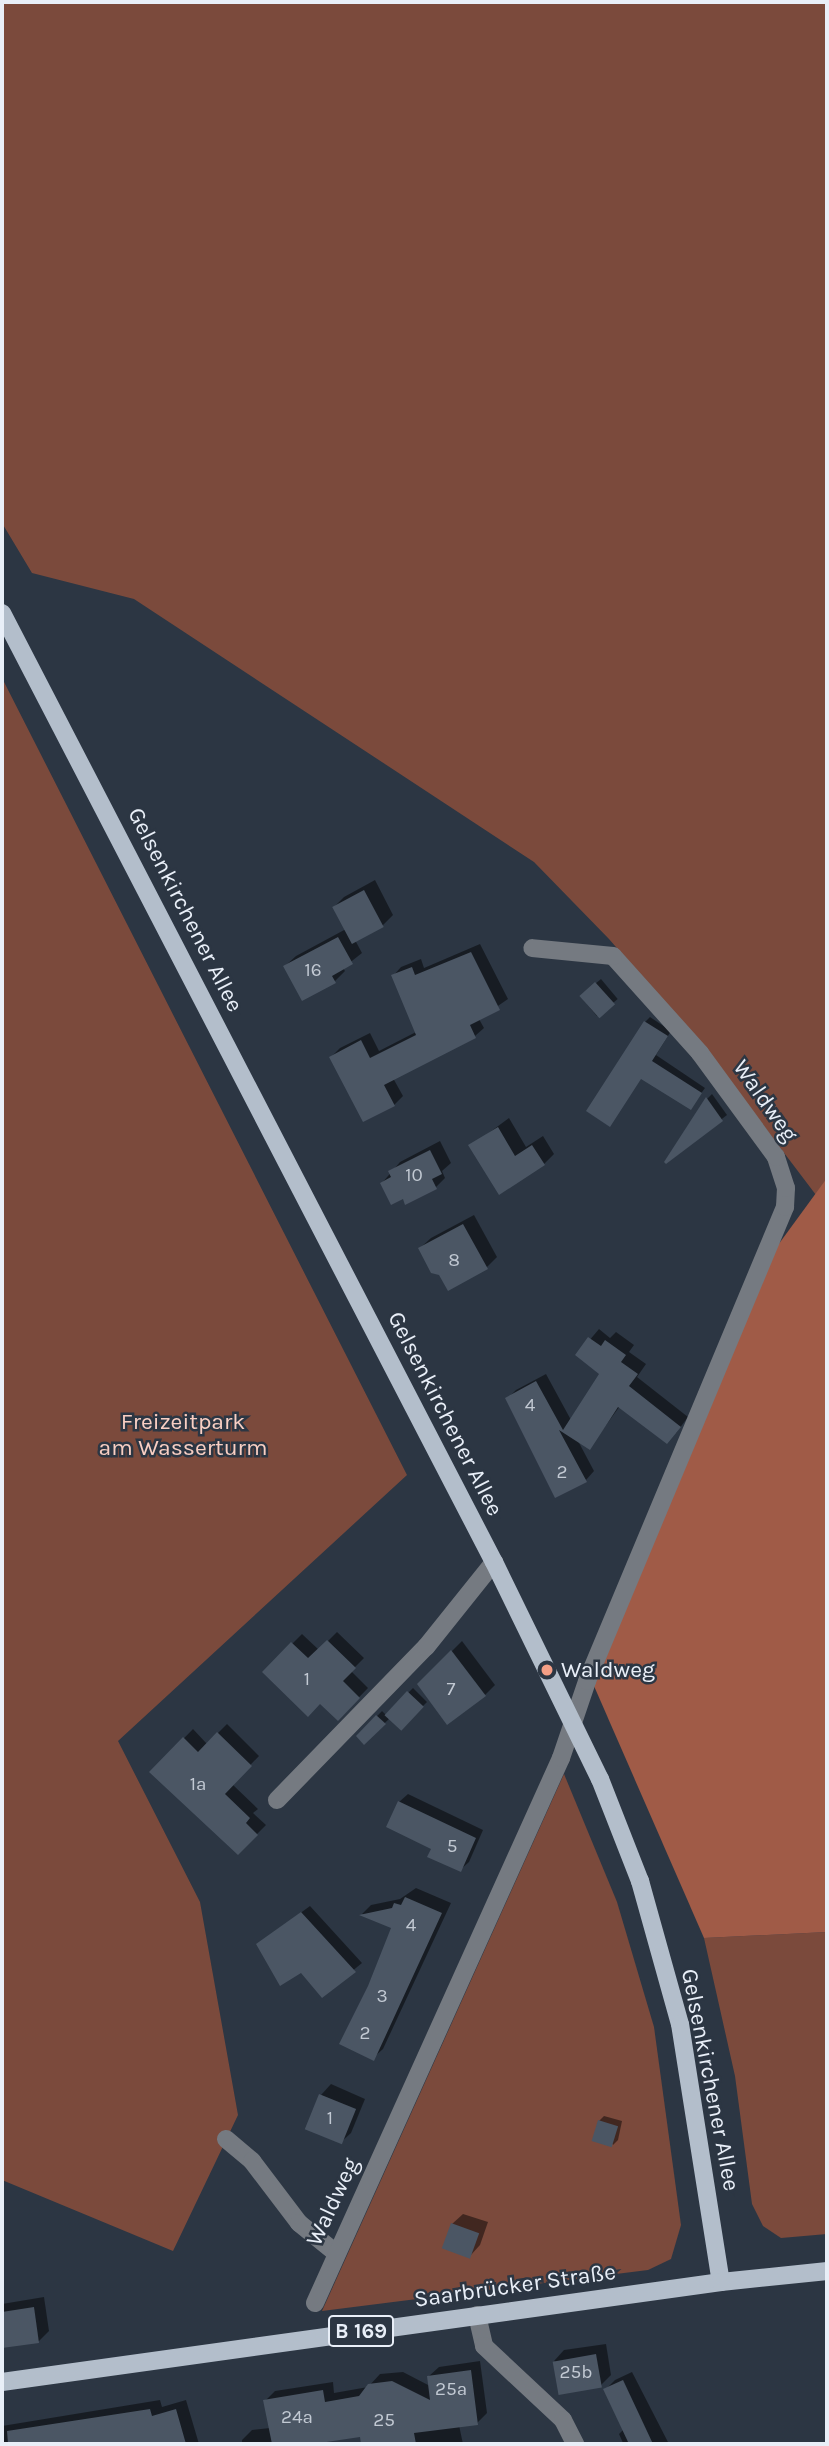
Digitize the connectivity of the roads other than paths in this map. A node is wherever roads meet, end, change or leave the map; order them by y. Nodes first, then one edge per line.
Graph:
1 (2, 613) edge
2 (532, 948) dead end
3 (494, 1562) junction
4 (575, 1723) junction
5 (277, 1800) dead end
6 (226, 2139) dead end
7 (336, 2253) junction
8 (827, 2271) edge
9 (721, 2282) junction
10 (315, 2303) dead end
11 (477, 2315) junction
12 (2, 2382) edge
13 (575, 2444) edge

1 - 3 main road, Gelsenkirchener Allee
2 - 4 street, Waldweg
3 - 4 main road, Gelsenkirchener Allee
3 - 5 street
4 - 7 street, Waldweg
4 - 9 main road, Gelsenkirchener Allee
6 - 7 street
7 - 10 street, Waldweg
8 - 9 main road, Saarbrücker Straße / B 169
9 - 11 main road, Saarbrücker Straße / B 169
11 - 12 main road, Saarbrücker Straße / B 169
11 - 13 street

